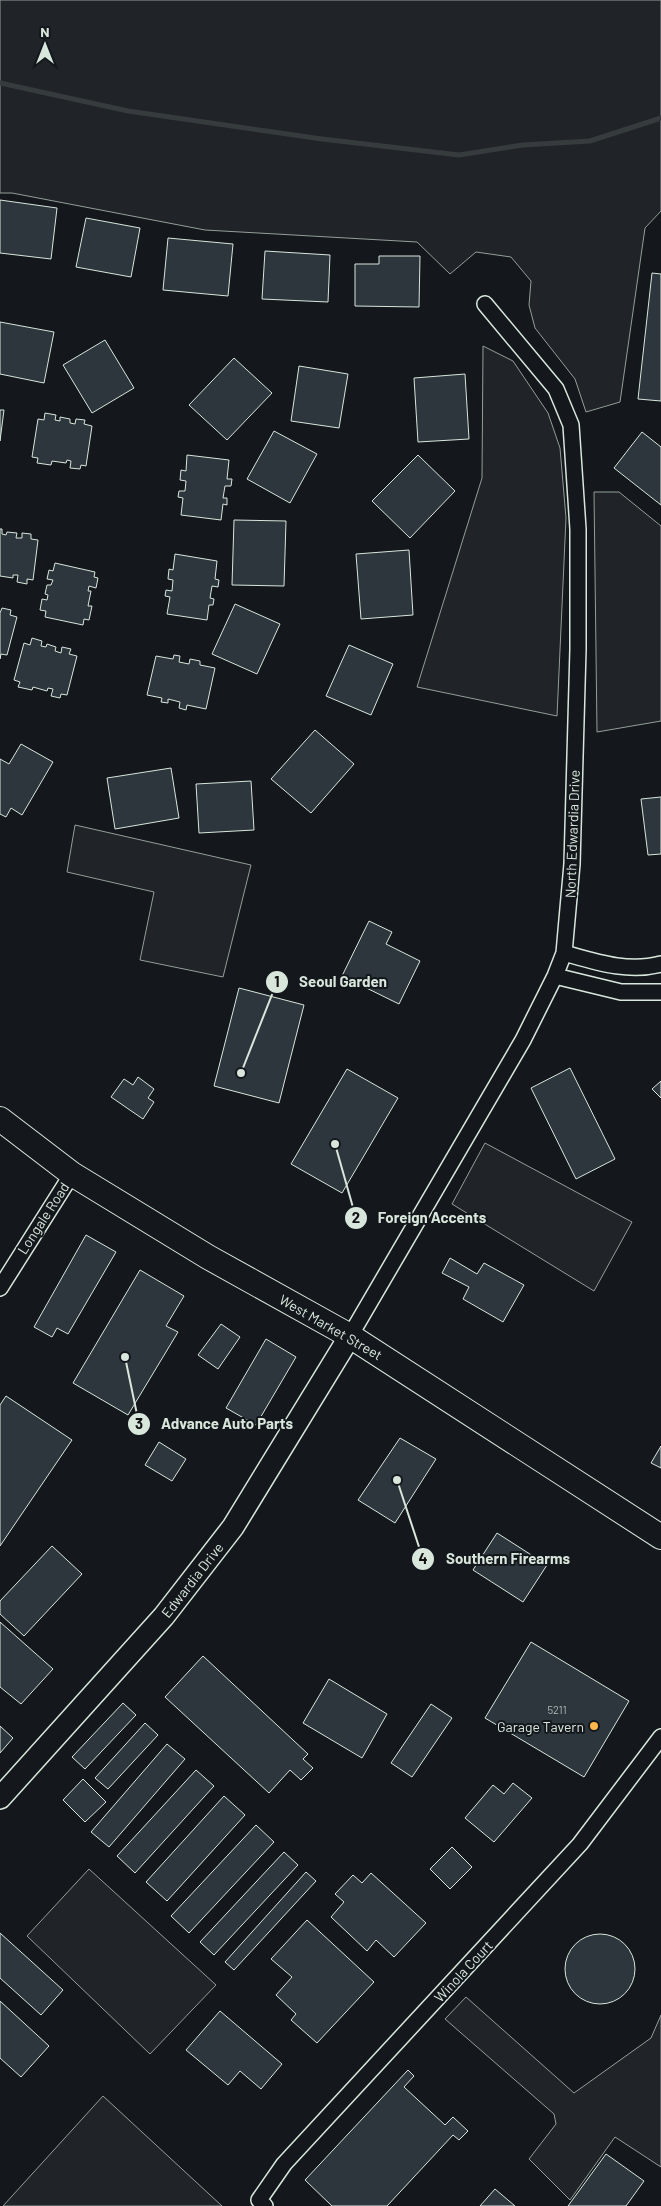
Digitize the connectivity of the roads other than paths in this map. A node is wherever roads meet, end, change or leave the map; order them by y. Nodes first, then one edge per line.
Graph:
1 (485, 304) dead end
2 (564, 953) junction
3 (661, 964) edge
4 (555, 976) junction
5 (661, 992) edge
6 (0, 1119) edge
7 (72, 1174) junction
8 (0, 1288) edge
9 (350, 1336) junction
10 (661, 1537) edge
11 (661, 1738) edge
12 (0, 1798) edge
13 (262, 2203) edge

1 - 2 street, North Edwardia Drive
2 - 3 street
2 - 4 street, North Edwardia Drive
4 - 5 street
4 - 9 street, North Edwardia Drive
6 - 7 main road, West Market Street
7 - 8 street, Longale Road
7 - 9 main road, West Market Street
9 - 10 main road, West Market Street
9 - 12 main road, Edwardia Drive
11 - 13 street, Winola Court

